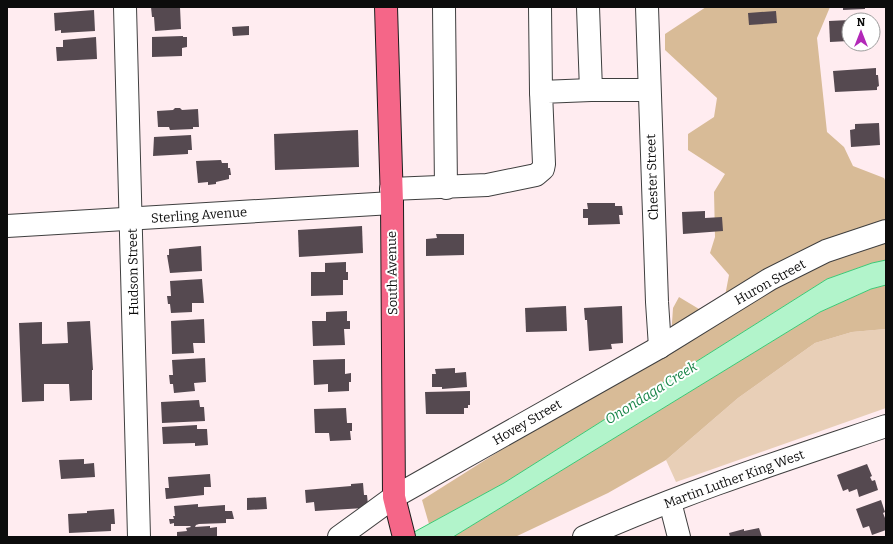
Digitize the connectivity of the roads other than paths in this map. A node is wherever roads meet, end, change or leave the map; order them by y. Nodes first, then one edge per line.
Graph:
1 (124, 7) edge
2 (386, 7) edge
3 (444, 7) edge
4 (540, 7) edge
5 (588, 7) edge
6 (646, 7) edge
7 (591, 90) junction
8 (649, 90) junction
9 (541, 92) junction
10 (446, 188) junction
11 (391, 196) junction
12 (131, 219) junction
13 (7, 226) edge
14 (886, 231) edge
15 (660, 347) junction
16 (886, 426) edge
17 (670, 502) junction
18 (396, 506) junction
19 (140, 537) edge
20 (339, 537) edge
21 (404, 537) edge
22 (584, 537) edge
23 (679, 537) edge

1 - 12 street, Hudson Street
2 - 11 main road, South Avenue
3 - 10 street
4 - 9 street, Sterling Avenue
5 - 7 street
6 - 8 street, Chester Street
7 - 8 street
7 - 9 street
8 - 15 street, Chester Street
9 - 10 street, Sterling Avenue
10 - 11 street, Sterling Avenue
11 - 12 street, Sterling Avenue
11 - 18 main road, South Avenue
12 - 13 street, Sterling Avenue
12 - 19 street, Hudson Street
14 - 15 street, Huron Street
15 - 18 street, Hovey Street
16 - 17 street, Martin Luther King West
17 - 22 street, Martin Luther King West
17 - 23 street
18 - 20 street, Hovey Street
18 - 21 main road, South Avenue

